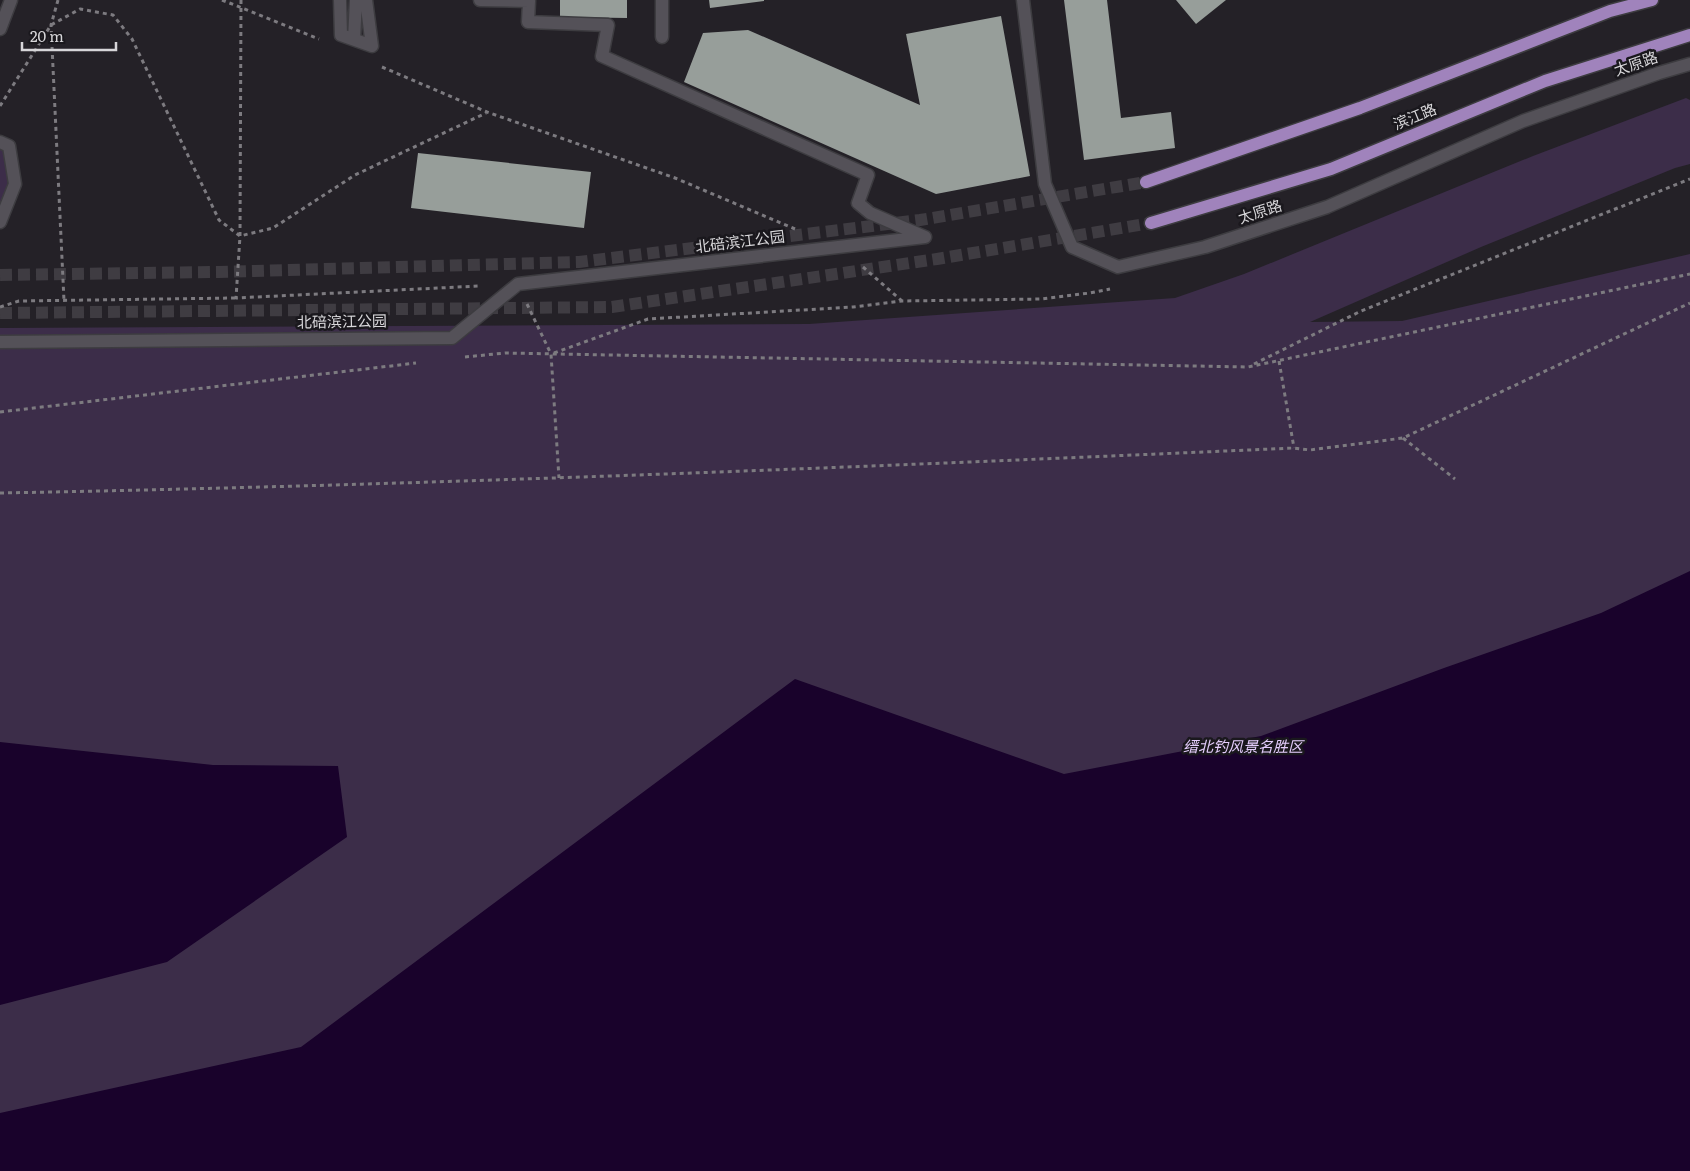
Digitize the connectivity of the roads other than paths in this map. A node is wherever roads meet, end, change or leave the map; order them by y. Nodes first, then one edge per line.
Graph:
1 (11, 0) edge
2 (340, 0) edge
3 (356, 0) edge
4 (366, 0) edge
5 (480, 0) edge
6 (662, 0) edge
7 (1023, 0) edge
8 (1652, 0) edge
9 (0, 29) edge
10 (662, 36) dead end
11 (1690, 36) edge
12 (354, 39) junction
13 (1690, 64) edge
14 (0, 142) edge
15 (1146, 182) tunnel mouth
16 (0, 222) edge
17 (1151, 223) tunnel mouth
18 (0, 342) edge

1 - 9 street
2 - 12 street
3 - 12 street
4 - 12 street
5 - 18 street, 北碚滨江公园
6 - 10 street
7 - 13 street, 太原路
8 - 15 main road, 滨江路
11 - 17 main road, 滨江路
14 - 16 street

